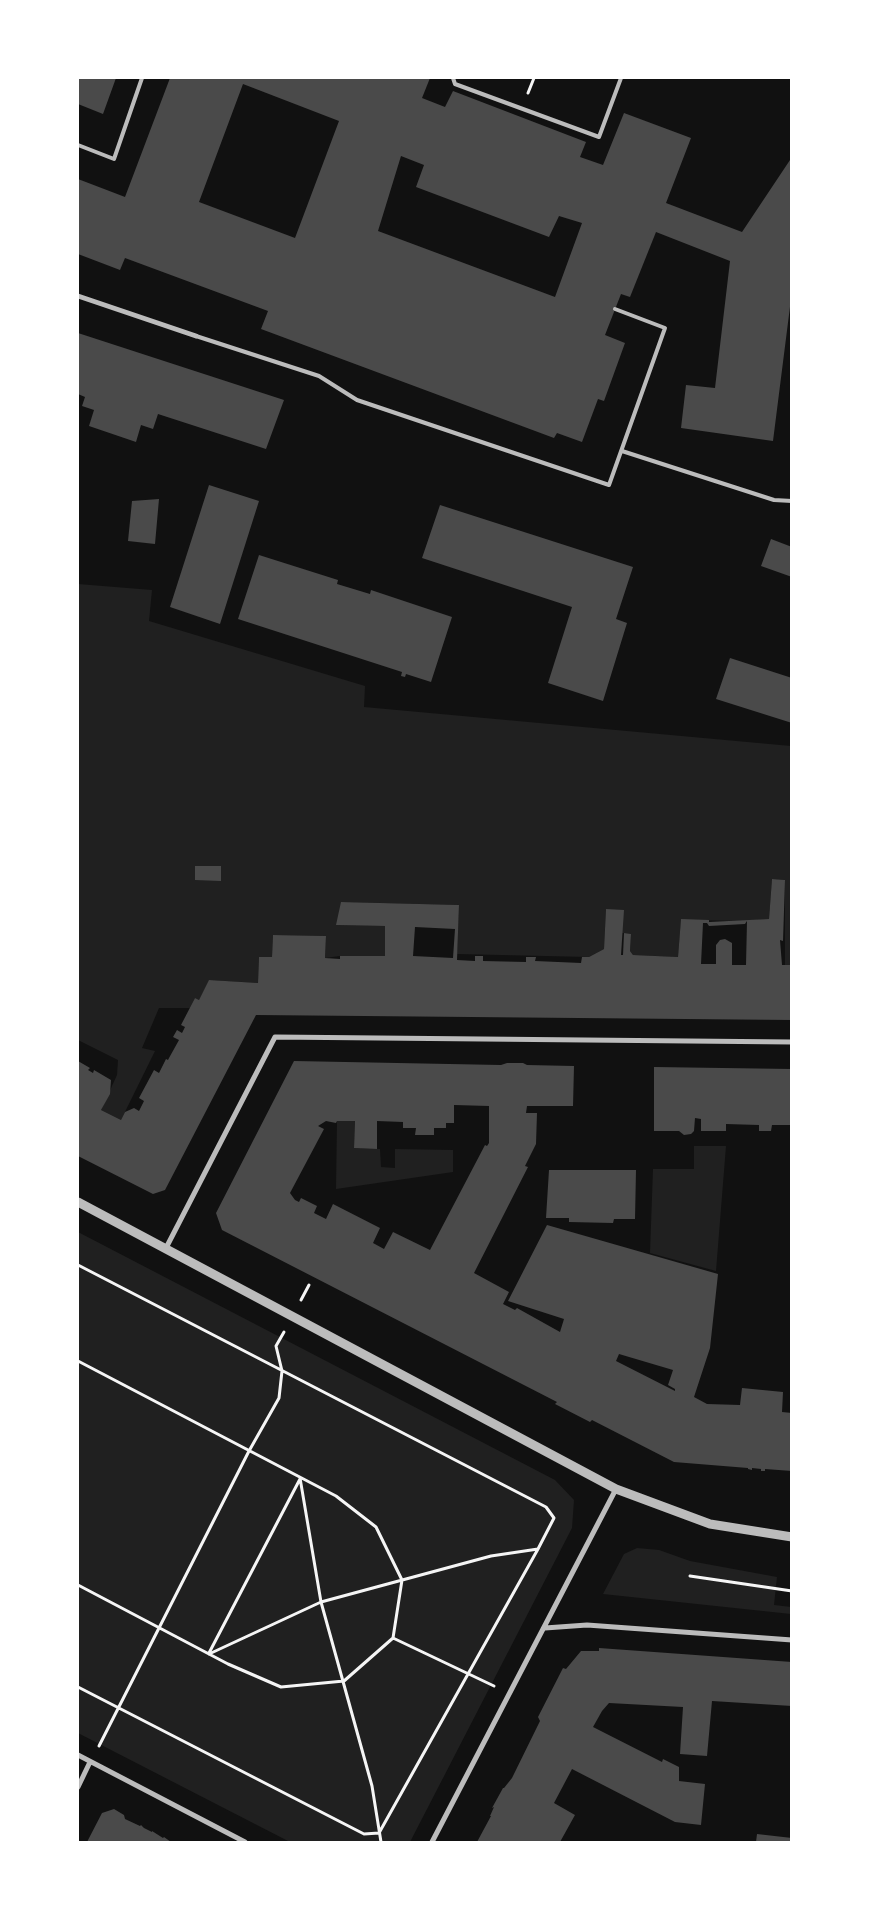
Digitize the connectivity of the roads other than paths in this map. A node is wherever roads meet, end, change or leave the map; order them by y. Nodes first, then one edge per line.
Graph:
1 (142, 78) edge
2 (453, 78) edge
3 (621, 78) edge
4 (78, 145) edge
5 (78, 296) edge
6 (615, 310) dead end
7 (196, 336) joint
8 (622, 451) junction
9 (792, 501) edge
10 (792, 1042) edge
11 (78, 1202) edge
12 (166, 1248) junction
13 (616, 1489) junction
14 (792, 1537) edge
15 (545, 1628) junction
16 (792, 1640) edge
17 (78, 1755) edge
18 (90, 1762) junction
19 (78, 1787) edge
20 (246, 1842) edge
21 (432, 1842) edge

1 - 4 lane
2 - 3 lane
5 - 7 street
6 - 8 lane
7 - 8 lane
8 - 9 lane
10 - 12 street
11 - 12 street
12 - 13 street
13 - 14 street
13 - 15 street
15 - 16 street
15 - 21 street
17 - 18 street
18 - 19 street
18 - 20 street

